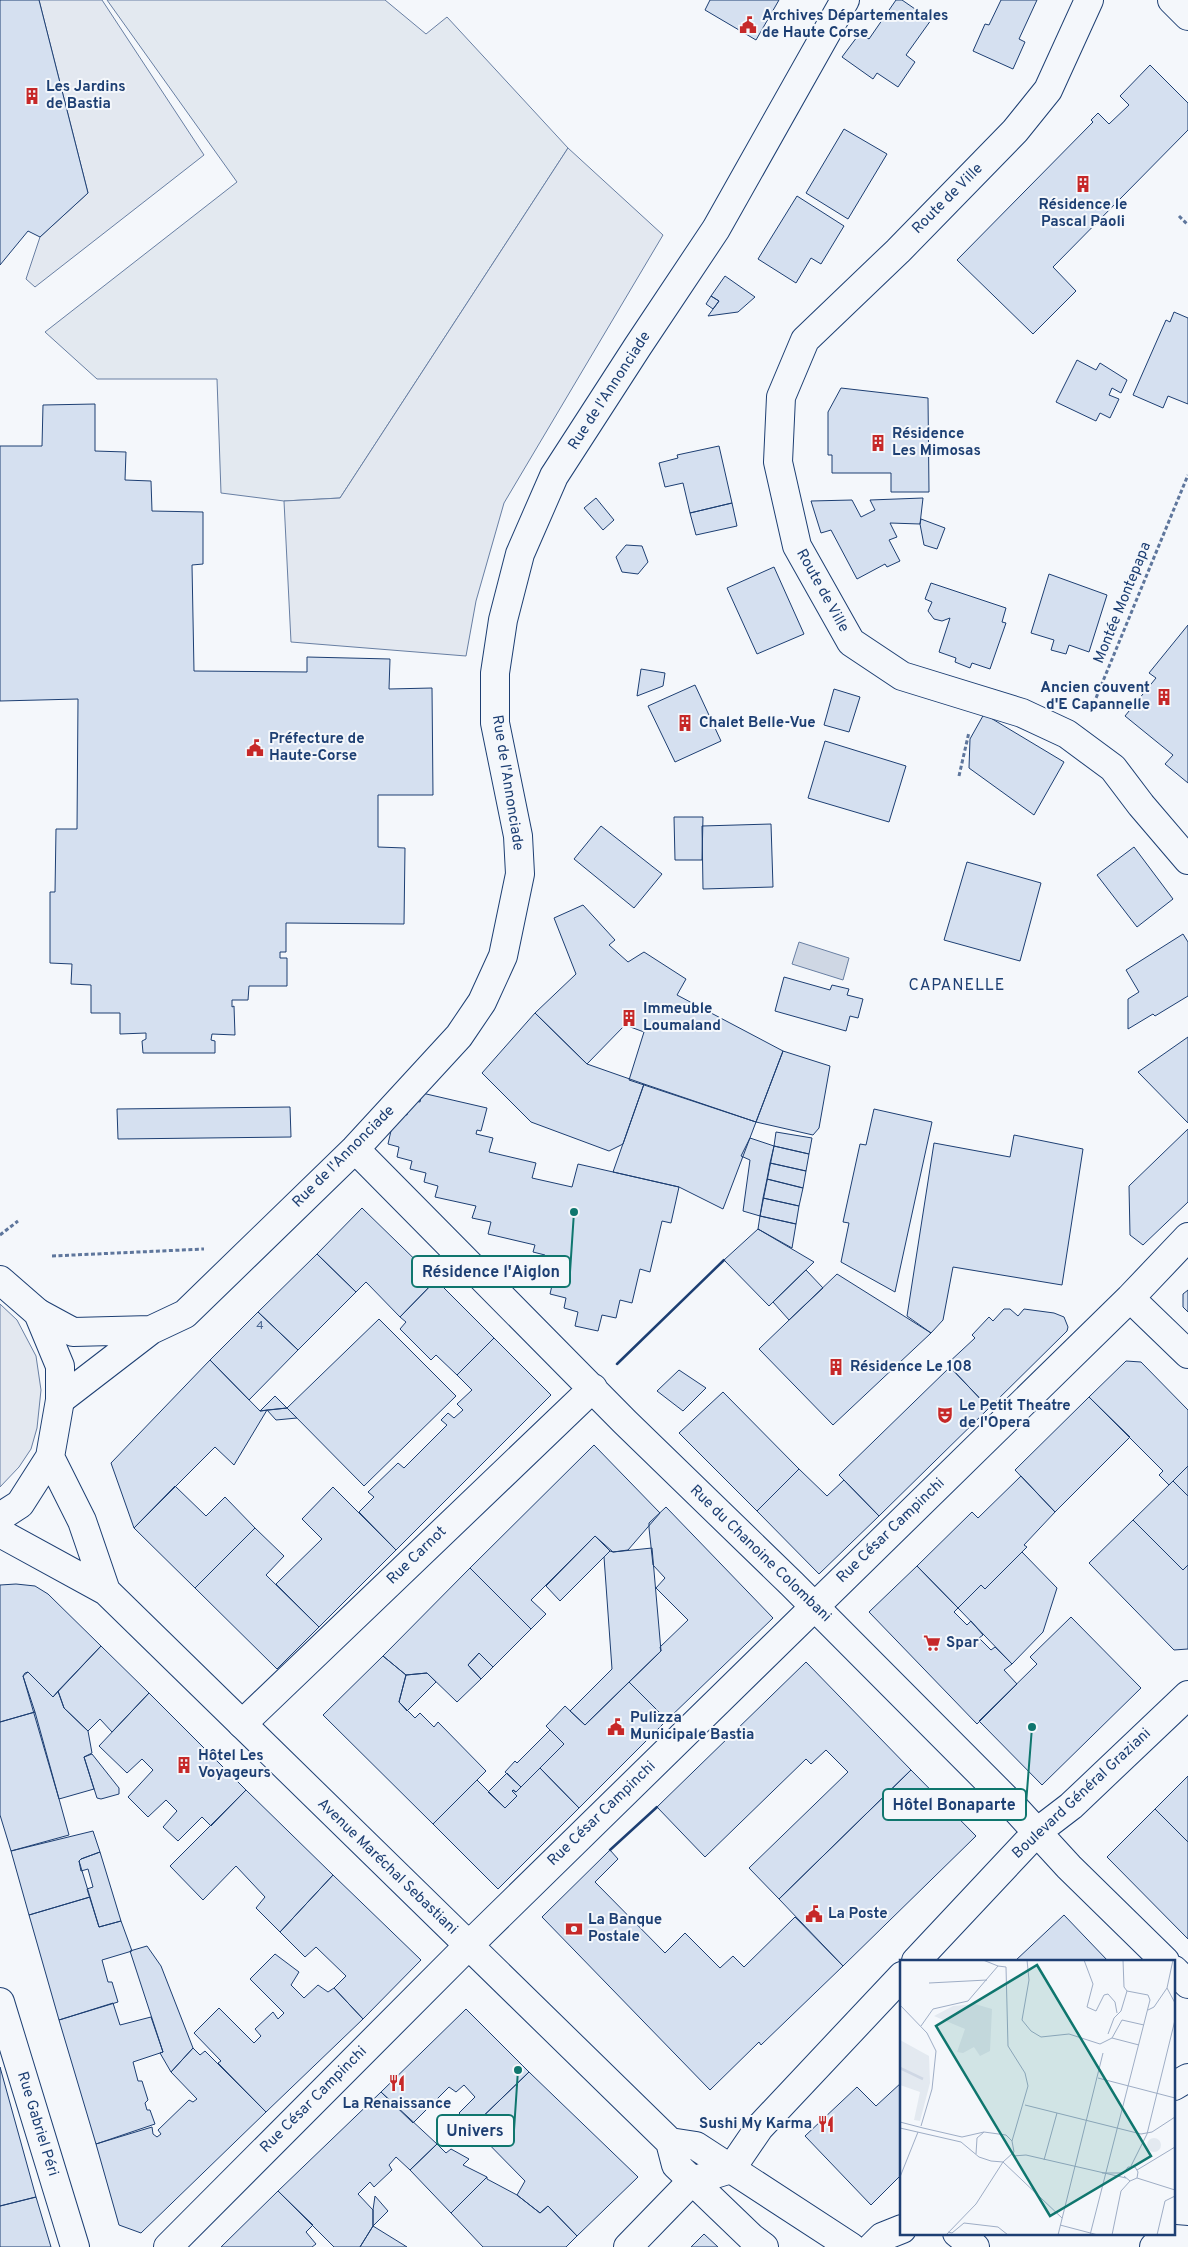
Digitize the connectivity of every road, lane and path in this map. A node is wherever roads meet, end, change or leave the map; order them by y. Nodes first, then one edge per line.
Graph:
1 (845, 0) edge
2 (1089, 0) edge
3 (1172, 0) edge
4 (1188, 16) edge
5 (1179, 216) dead end
6 (1188, 225) edge
7 (1188, 475) edge
8 (970, 724) dead end
9 (1067, 734) junction
10 (959, 776) dead end
11 (1188, 860) edge
12 (355, 1149) junction
13 (18, 1221) dead end
14 (0, 1235) edge
15 (1188, 1237) edge
16 (250, 1251) junction
17 (52, 1256) dead end
18 (0, 1280) edge
19 (1130, 1298) junction
20 (38, 1313) junction
21 (150, 1330) junction
22 (1188, 1354) edge
23 (593, 1388) junction
24 (60, 1400) junction
25 (50, 1457) junction
26 (0, 1517) edge
27 (0, 1533) edge
28 (106, 1592) junction
29 (814, 1606) junction
30 (1188, 1695) edge
31 (242, 1724) junction
32 (1037, 1832) junction
33 (468, 1946) junction
34 (917, 1960) edge
35 (1164, 1960) edge
36 (1176, 1972) edge
37 (900, 1978) edge
38 (1188, 1984) edge
39 (0, 2002) edge
40 (1188, 2078) edge
41 (1176, 2085) edge
42 (670, 2142) junction
43 (731, 2169) junction
44 (692, 2180) junction
45 (900, 2230) edge
46 (958, 2234) edge
47 (1188, 2240) edge
48 (75, 2247) edge
49 (168, 2247) edge
50 (628, 2247) edge
51 (764, 2247) edge
52 (851, 2247) edge
53 (872, 2247) edge
54 (976, 2247) edge
55 (1154, 2247) edge

1 - 12 street, Rue de l'Annonciade
2 - 9 street, Route de Ville
3 - 4 street
5 - 6 path
7 - 9 path, Montée Montepapa
8 - 10 path
9 - 11 street, Route de Ville
12 - 16 street, Rue de l'Annonciade
12 - 23 street, Rue du Chanoine Colombani
13 - 14 path
15 - 19 street, Rue César Campinchi
16 - 17 path
16 - 21 street, Rue de l'Annonciade
18 - 20 street
19 - 22 street
19 - 29 street, Rue César Campinchi
20 - 21 street, Rue de l'Annonciade
20 - 24 street
21 - 24 street, Rue de l'Annonciade
23 - 29 street, Rue du Chanoine Colombani
23 - 31 street, Rue Carnot
24 - 25 street
25 - 26 street
25 - 28 street, Avenue Maréchal Sebastiani
27 - 28 street, Avenue Maréchal Sebastiani
28 - 31 street, Avenue Maréchal Sebastiani
29 - 32 street, Rue du Chanoine Colombani
29 - 33 street, Rue César Campinchi
30 - 32 street, Boulevard Général Graziani
31 - 33 street, Avenue Maréchal Sebastiani
32 - 34 street, Boulevard Général Graziani
32 - 35 street, Rue du Chanoine Colombani
33 - 42 street, Avenue Maréchal Sebastiani
33 - 49 street, Rue César Campinchi
36 - 38 street
37 - 43 street
39 - 48 street, Rue Gabriel Péri
40 - 41 street
42 - 43 street
42 - 44 street, Avenue Maréchal Sebastiani
43 - 44 street
43 - 52 street
44 - 50 street
44 - 51 street, Avenue Maréchal Sebastiani
45 - 53 street
46 - 54 street
47 - 55 street

